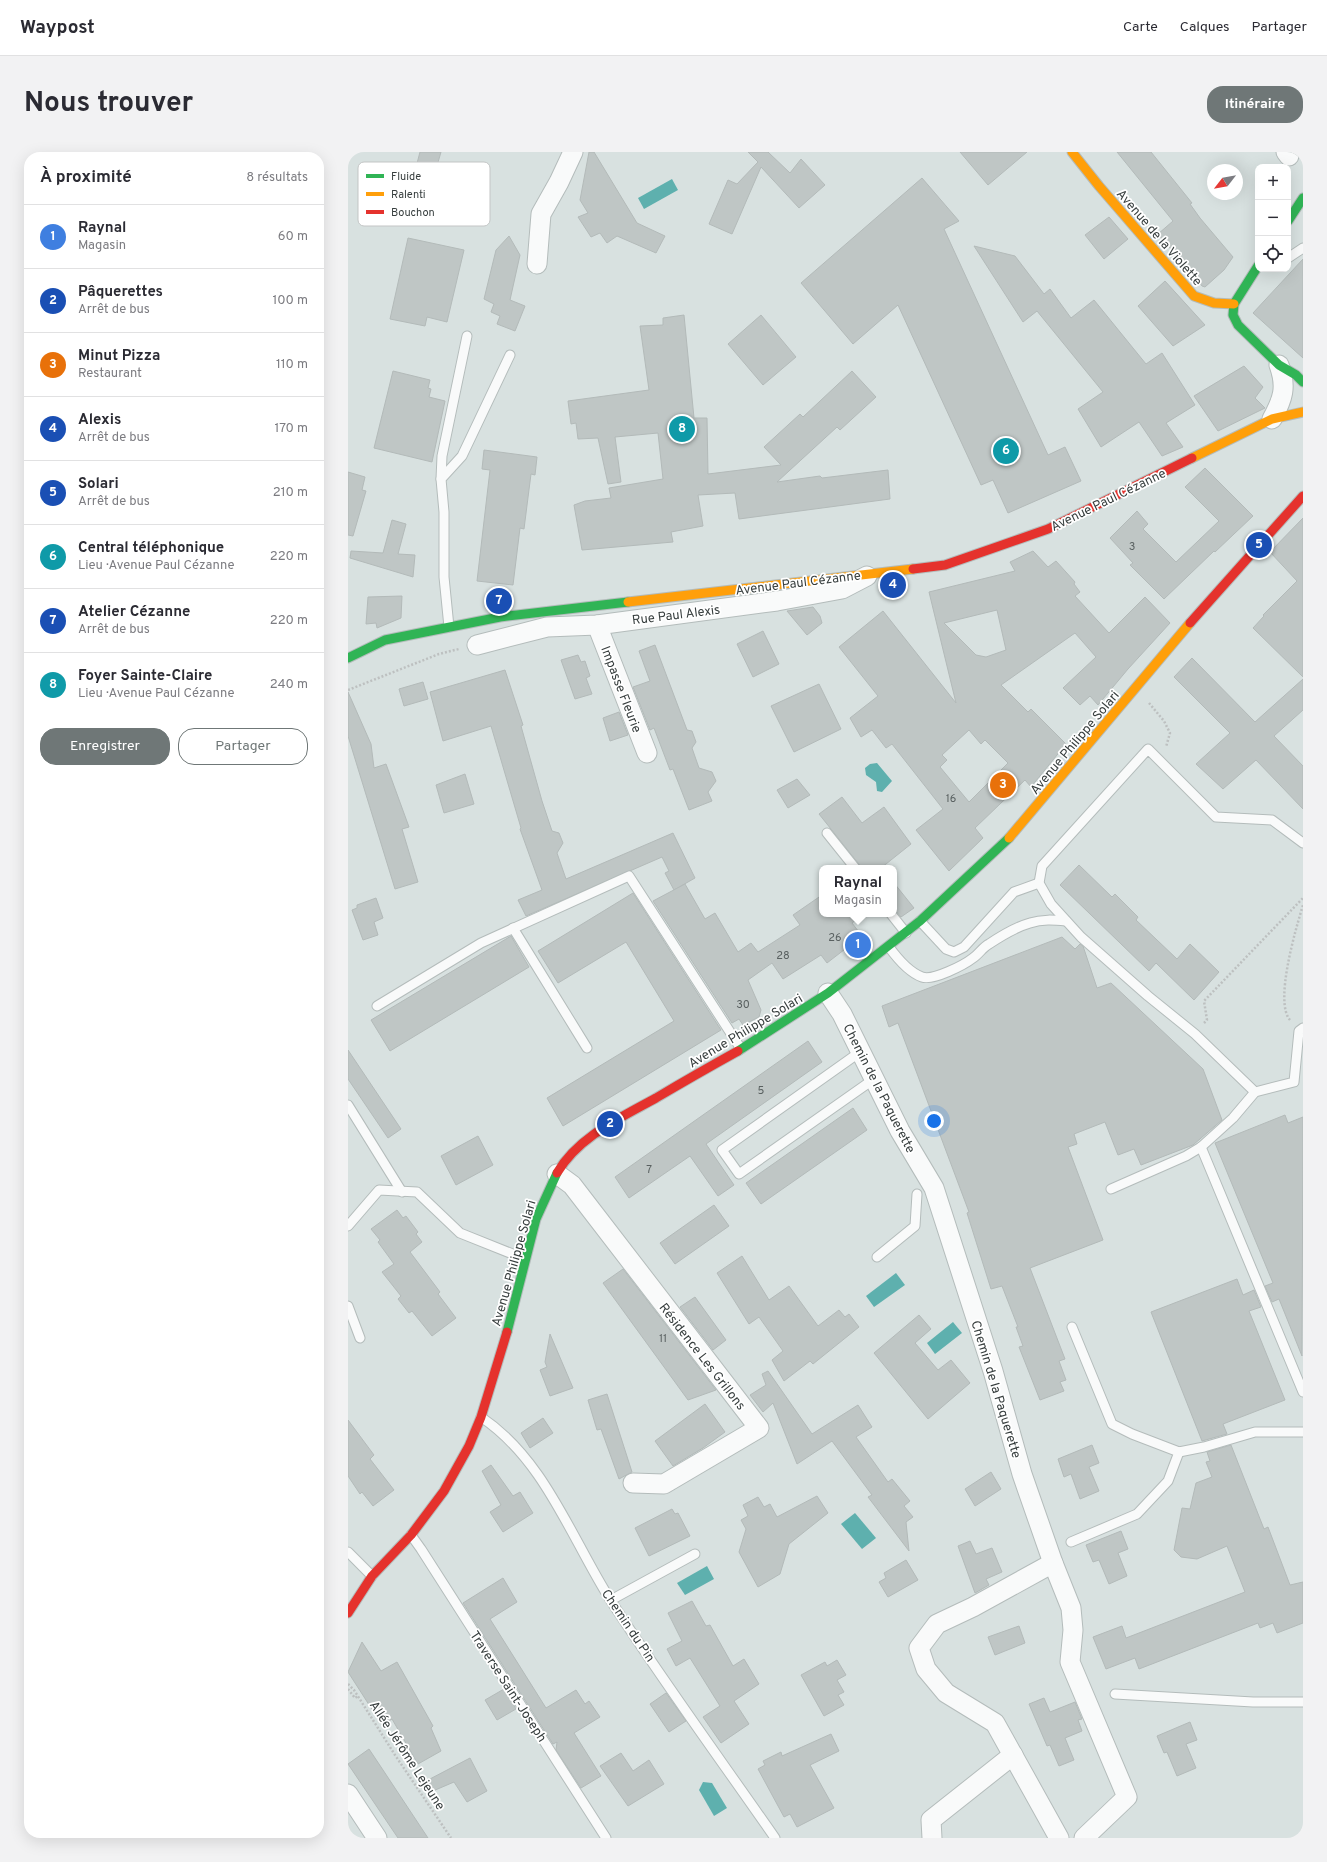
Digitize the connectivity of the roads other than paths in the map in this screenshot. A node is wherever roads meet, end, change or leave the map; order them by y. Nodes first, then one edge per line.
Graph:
1 (572, 152) edge
2 (1072, 152) edge
3 (1303, 198) edge
4 (1291, 216) edge
5 (1303, 248) edge
6 (1291, 256) edge
7 (537, 264) dead end
8 (1255, 270) edge
9 (1264, 272) edge
10 (1248, 281) junction
11 (1234, 304) junction
12 (467, 336) dead end
13 (510, 355) dead end
14 (1279, 365) junction
15 (1303, 382) edge
16 (1303, 412) edge
17 (1272, 419) junction
18 (441, 479) junction
19 (1303, 496) edge
20 (872, 574) junction
21 (597, 625) junction
22 (449, 627) junction
23 (477, 645) road end
24 (348, 658) edge
25 (647, 753) dead end
26 (827, 833) dead end
27 (1303, 843) edge
28 (853, 865) edge
29 (1039, 883) junction
30 (894, 917) edge
31 (920, 921) junction
32 (1066, 921) junction
33 (513, 928) junction
34 (906, 932) junction
35 (889, 947) junction
36 (828, 994) junction
37 (377, 1006) dead end
38 (1301, 1030) edge
39 (587, 1048) dead end
40 (741, 1049) junction
41 (860, 1052) junction
42 (874, 1079) junction
43 (1255, 1092) junction
44 (348, 1105) edge
45 (1201, 1147) junction
46 (557, 1174) junction
47 (1111, 1189) dead end
48 (402, 1192) junction
49 (917, 1194) dead end
50 (348, 1226) edge
51 (876, 1258) dead end
52 (525, 1259) junction
53 (348, 1306) edge
54 (1072, 1327) dead end
55 (360, 1338) dead end
56 (1303, 1392) edge
57 (481, 1417) junction
58 (1303, 1432) edge
59 (1179, 1452) junction
60 (633, 1483) dead end
61 (411, 1535) junction
62 (1071, 1542) dead end
63 (348, 1552) edge
64 (695, 1554) dead end
65 (1053, 1563) junction
66 (372, 1576) junction
67 (611, 1600) junction
68 (348, 1613) edge
69 (1115, 1694) dead end
70 (1303, 1702) edge
71 (1013, 1755) junction
72 (348, 1794) edge
73 (377, 1838) edge
74 (606, 1838) edge
75 (774, 1838) edge
76 (932, 1838) edge
77 (1059, 1838) edge
78 (1084, 1838) edge

1 - 7 street
2 - 11 main road, Avenue de la Violette
3 - 4 main road
5 - 6 lane
8 - 10 main road
9 - 10 lane
10 - 11 main road
11 - 14 main road
12 - 18 lane
13 - 18 lane
14 - 15 main road
14 - 17 street
16 - 17 main road, Avenue Paul Cézanne
17 - 20 main road, Avenue Paul Cézanne
18 - 22 lane
19 - 31 main road, Avenue Philippe Solari
20 - 21 street, Rue Paul Alexis
20 - 22 main road, Avenue Paul Cézanne
21 - 23 street, Rue Paul Alexis
21 - 25 street, Impasse Fleurie
22 - 24 main road, Avenue Paul Cézanne
26 - 28 lane
27 - 29 lane
29 - 31 lane
29 - 32 lane
30 - 34 lane
31 - 34 main road, Avenue Philippe Solari
32 - 35 lane
32 - 43 lane
33 - 37 lane
33 - 39 lane
33 - 40 lane
34 - 35 main road, Avenue Philippe Solari
35 - 36 main road, Avenue Philippe Solari
36 - 40 main road, Avenue Philippe Solari
36 - 41 street, Chemin de la Paquerette
38 - 43 lane
40 - 46 main road, Avenue Philippe Solari
41 - 42 street, Chemin de la Paquerette
41 - 42 lane
42 - 65 street, Chemin de la Paquerette
43 - 45 lane
44 - 48 lane
45 - 47 lane
45 - 56 lane
46 - 52 main road, Avenue Philippe Solari
46 - 60 street, Résidence Les Grillons
48 - 50 lane
48 - 52 lane
49 - 51 lane
52 - 57 main road, Avenue Philippe Solari
53 - 55 lane
54 - 59 lane
57 - 61 main road, Avenue Philippe Solari
57 - 67 lane, Chemin du Pin
58 - 59 lane
59 - 62 lane
61 - 66 main road, Avenue Philippe Solari
61 - 74 lane, Traverse Saint-Joseph
63 - 66 lane
64 - 67 lane
65 - 71 street
65 - 78 street, Chemin de la Paquerette
66 - 68 main road, Avenue Philippe Solari
67 - 75 lane, Chemin du Pin
69 - 70 lane
71 - 76 street
71 - 77 street
72 - 73 street

